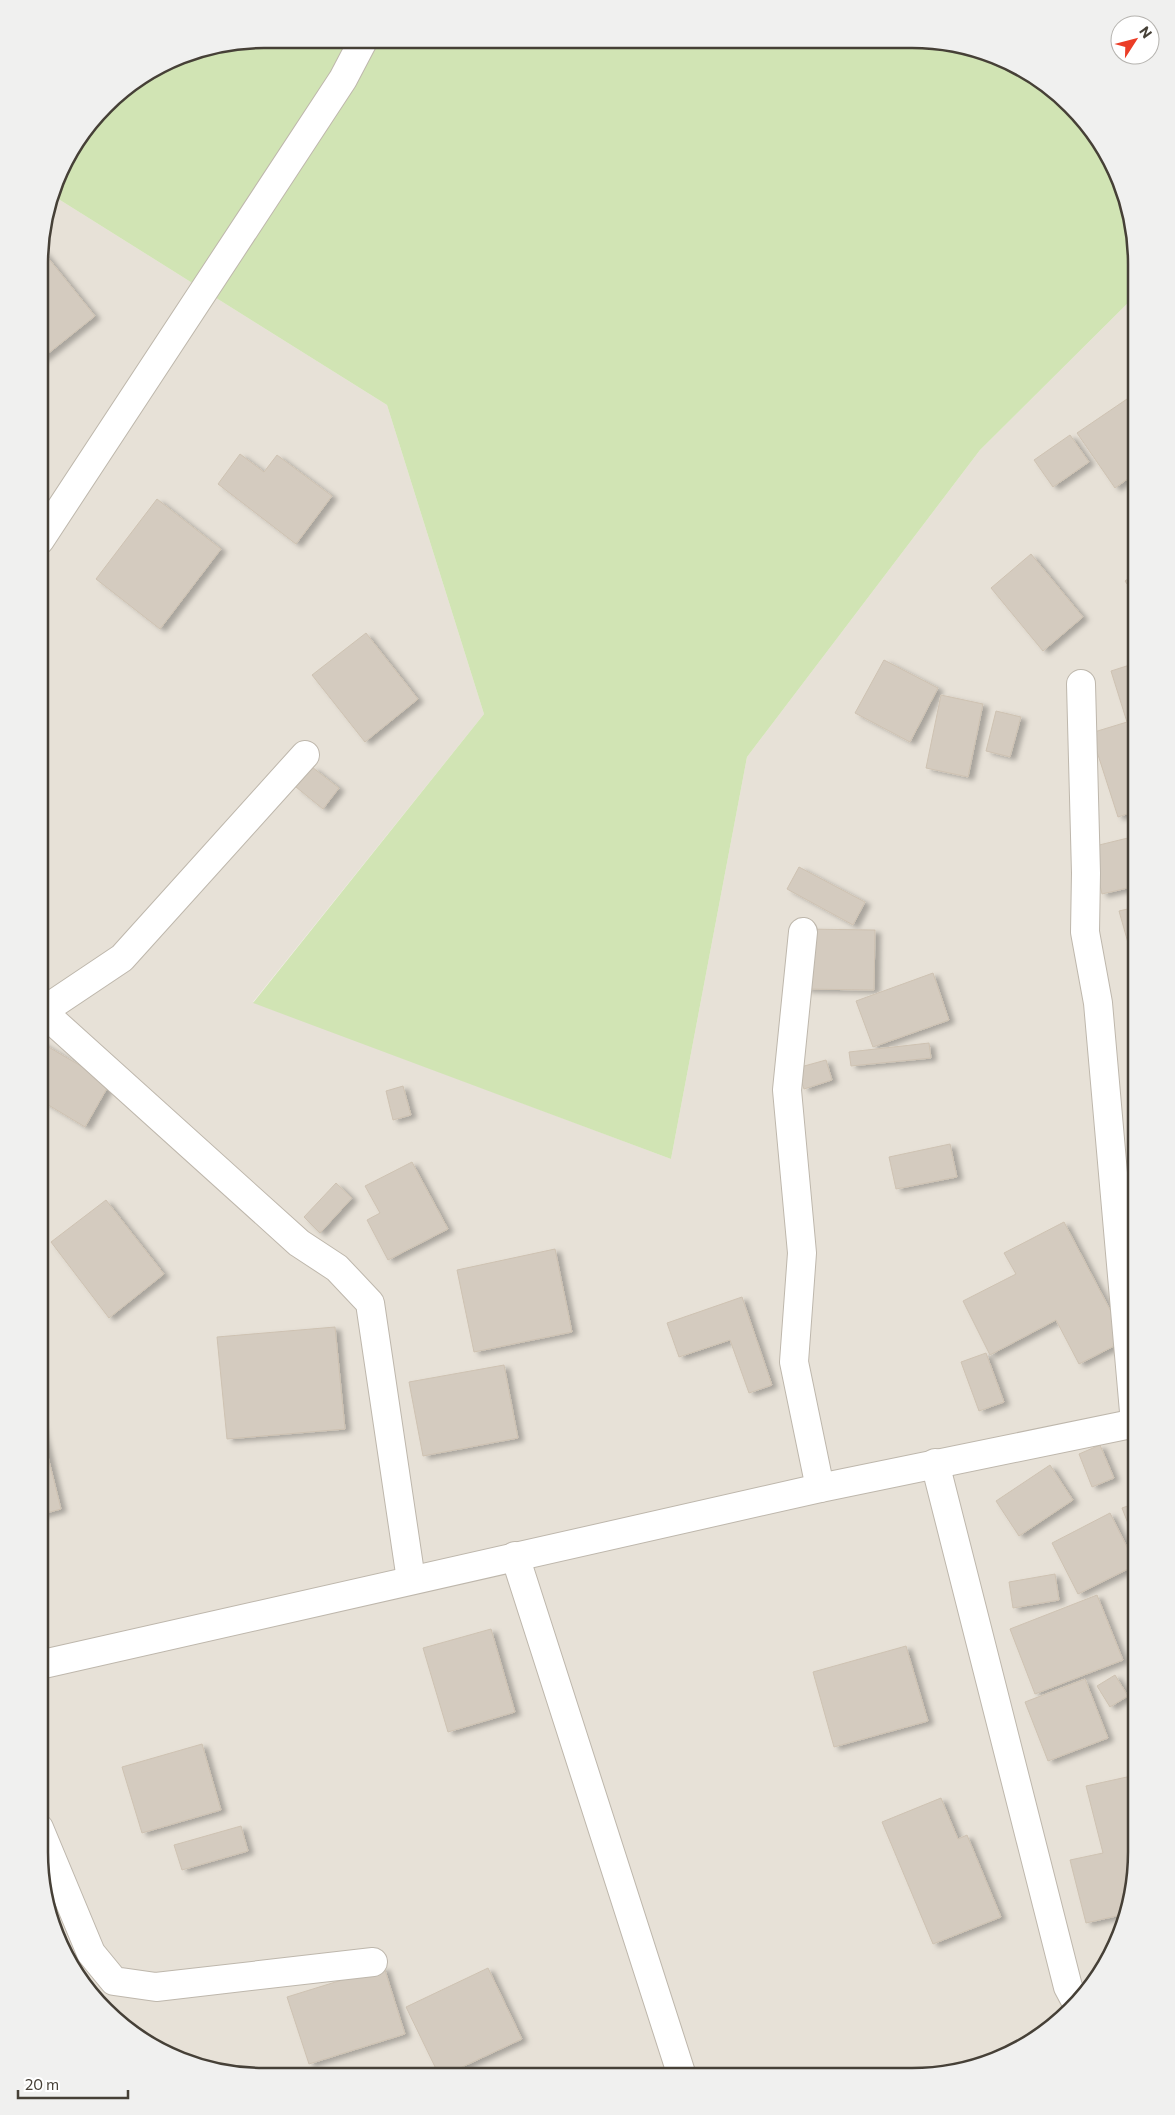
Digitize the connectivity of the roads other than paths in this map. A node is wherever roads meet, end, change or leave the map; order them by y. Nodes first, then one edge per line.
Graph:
1 (359, 48) edge
2 (48, 528) edge
3 (1081, 684) dead end
4 (305, 755) dead end
5 (803, 932) dead end
6 (48, 1008) edge
7 (48, 1019) edge
8 (1128, 1344) edge
9 (1128, 1424) edge
10 (935, 1463) junction
11 (820, 1488) junction
12 (516, 1556) junction
13 (411, 1580) junction
14 (48, 1663) edge
15 (48, 1850) edge
16 (373, 1962) dead end
17 (1073, 1995) edge
18 (679, 2068) edge

1 - 2 street
3 - 8 street
4 - 6 street
5 - 11 street
7 - 13 street
9 - 10 street
10 - 11 street
10 - 17 street
11 - 12 street
12 - 13 street
12 - 18 street
13 - 14 street
15 - 16 street

